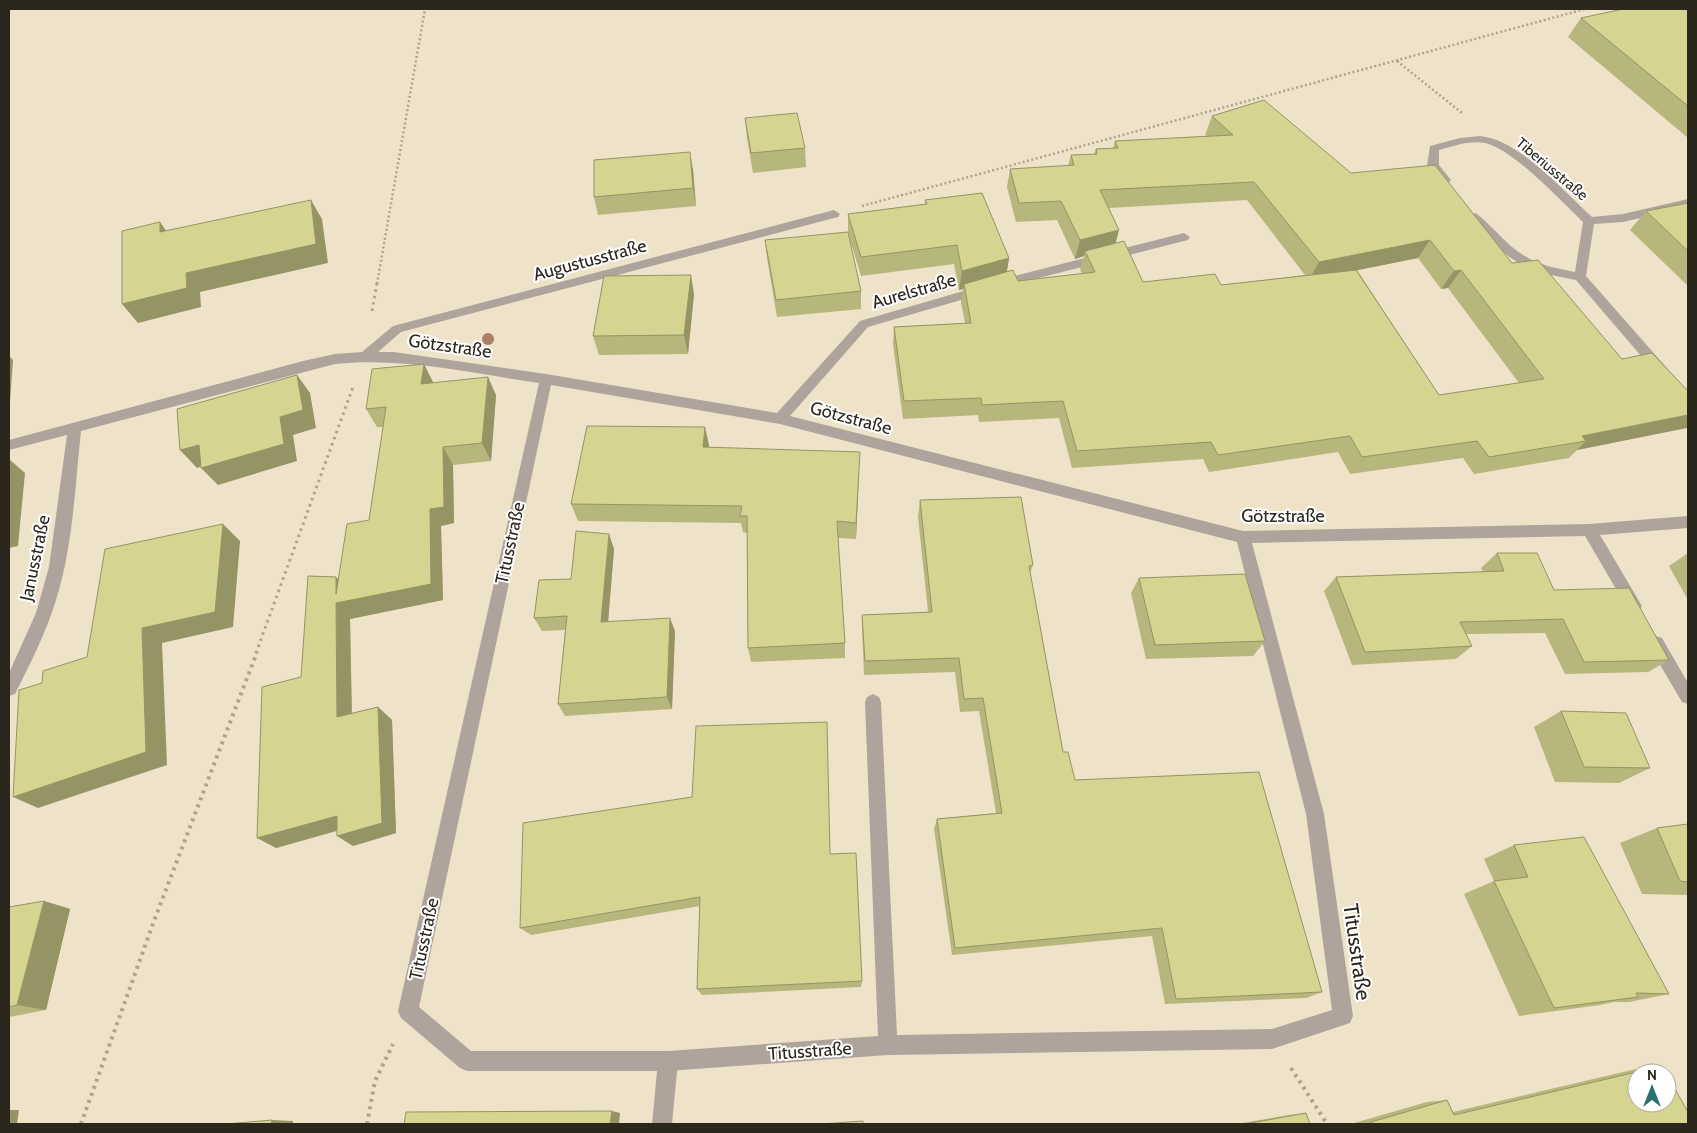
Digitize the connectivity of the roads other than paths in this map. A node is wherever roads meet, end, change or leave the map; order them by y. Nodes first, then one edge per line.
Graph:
1 (1452, 188) edge
2 (1688, 203) edge
3 (1470, 211) edge
4 (834, 214) road end
5 (1589, 221) junction
6 (1184, 236) dead end
7 (1580, 278) junction
8 (365, 356) junction
9 (546, 379) junction
10 (1688, 401) edge
11 (780, 419) junction
12 (75, 428) junction
13 (9, 445) edge
14 (1688, 522) edge
15 (1589, 530) junction
16 (1243, 537) junction
17 (9, 689) edge
18 (1688, 697) edge
19 (873, 702) dead end
20 (888, 1045) junction
21 (668, 1061) junction
22 (662, 1124) edge

1 - 5 street, Tiberiusstraße
2 - 5 street, Tiberiusstraße
3 - 7 street
4 - 8 street, Augustusstraße
5 - 7 street, Tiberiusstraße
6 - 11 street, Aurelstraße
7 - 10 street
8 - 9 street, Götzstraße
8 - 12 street, Götzstraße
9 - 11 street, Götzstraße
9 - 21 street, Titusstraße
11 - 16 street, Götzstraße
12 - 13 street, Götzstraße
12 - 17 street, Janusstraße
14 - 15 street, Götzstraße
15 - 16 street, Götzstraße
15 - 18 street
16 - 20 street, Titusstraße
19 - 20 street
20 - 21 street, Titusstraße
21 - 22 street

